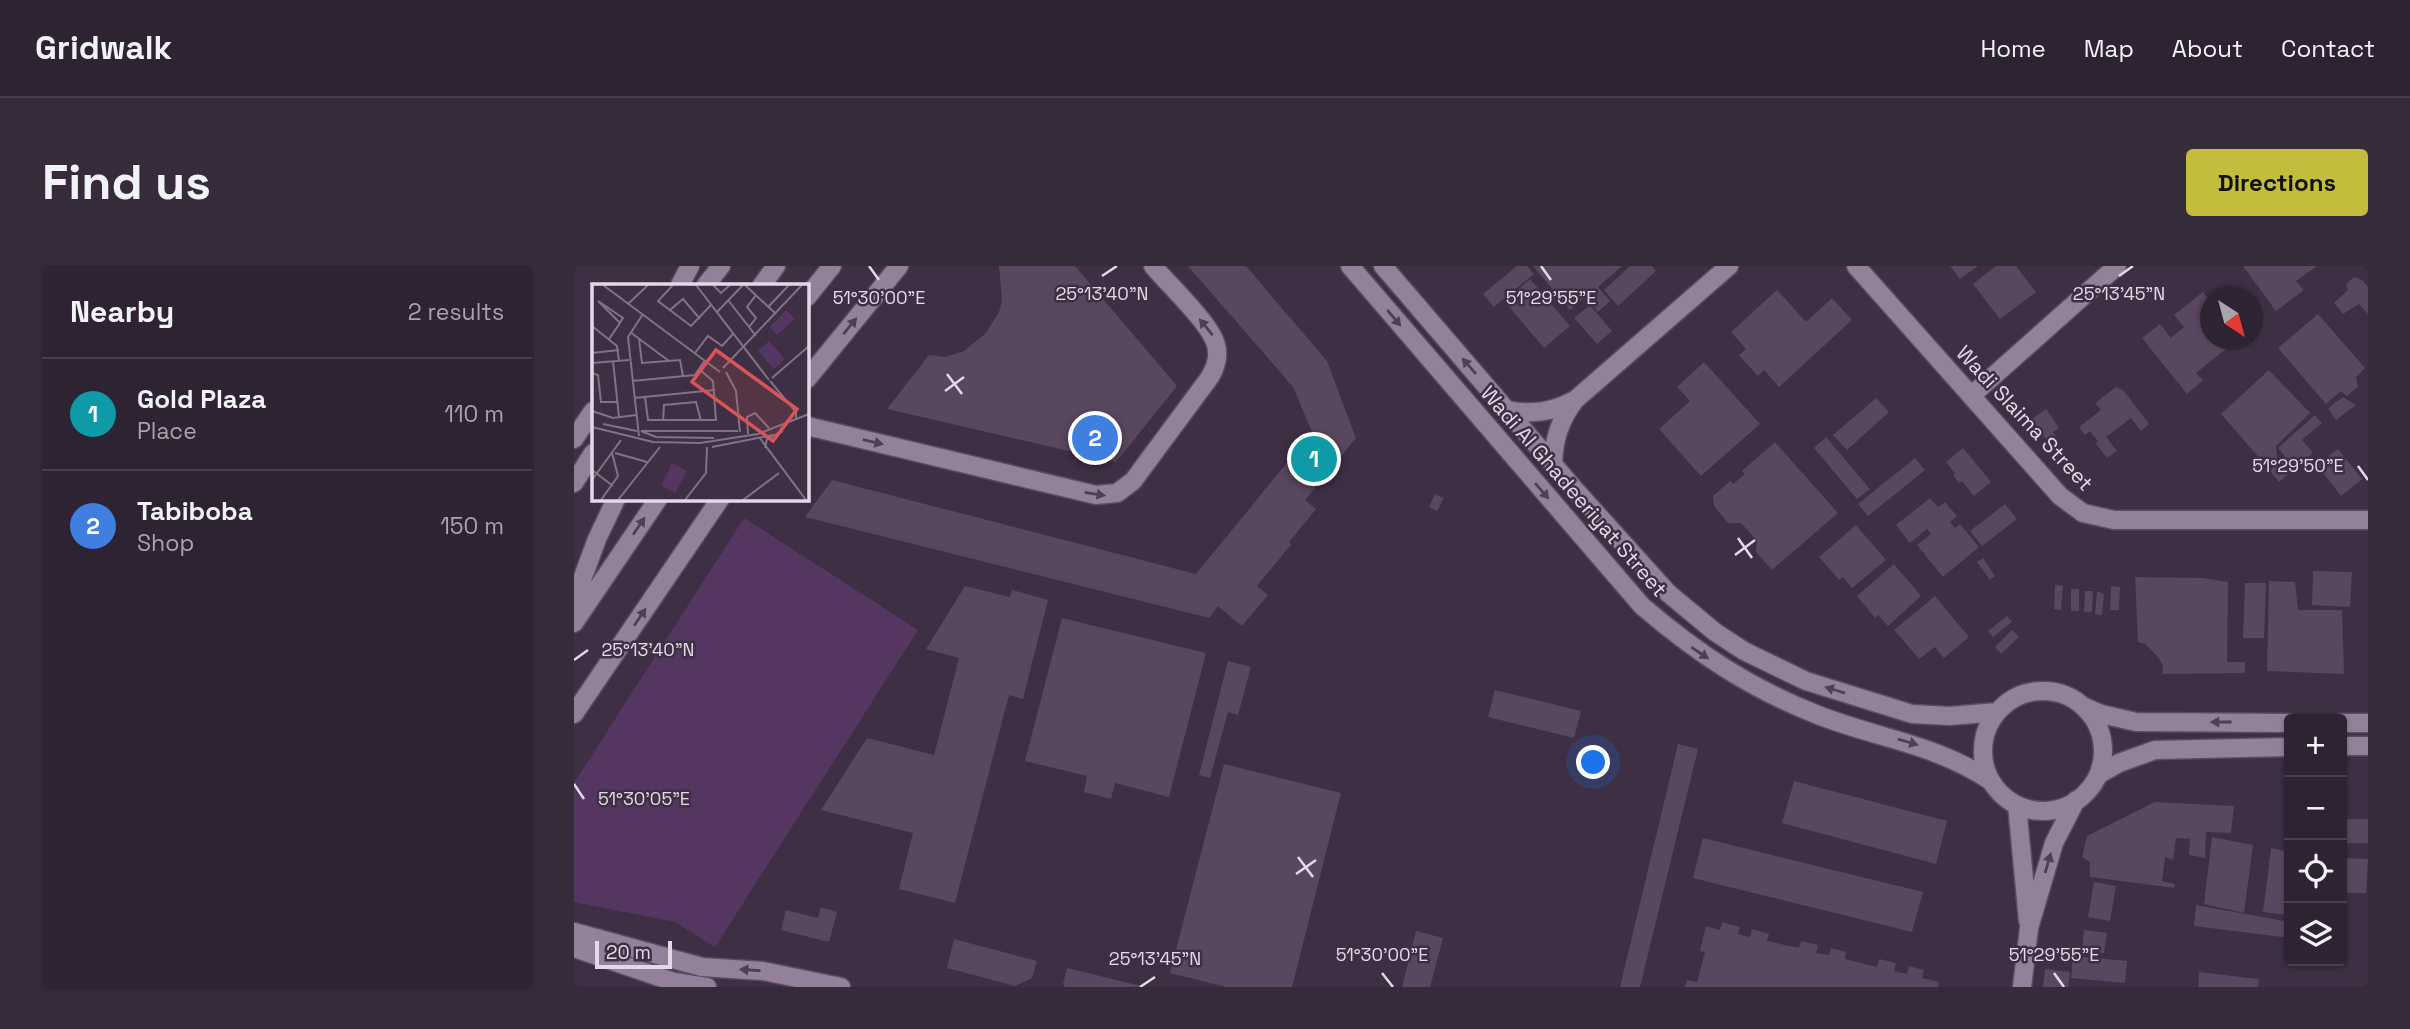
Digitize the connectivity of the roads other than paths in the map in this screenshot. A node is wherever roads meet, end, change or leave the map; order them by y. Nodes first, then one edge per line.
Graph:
1 (690, 266) edge
2 (721, 266) edge
3 (776, 266) edge
4 (832, 266) edge
5 (899, 266) edge
6 (1153, 266) edge
7 (1350, 266) edge
8 (1383, 266) edge
9 (1729, 266) edge
10 (1856, 266) edge
11 (2116, 266) edge
12 (681, 284) edge
13 (707, 284) edge
14 (763, 284) edge
15 (808, 296) edge
16 (808, 378) edge
17 (1972, 396) junction
18 (1575, 400) junction
19 (1507, 410) junction
20 (592, 412) edge
21 (808, 426) edge
22 (574, 439) edge
23 (592, 455) edge
24 (1553, 463) junction
25 (574, 483) edge
26 (615, 500) edge
27 (657, 500) edge
28 (719, 500) edge
29 (2368, 520) edge
30 (574, 601) edge
31 (574, 623) edge
32 (2083, 706) junction
33 (2368, 708) edge
34 (1997, 712) junction
35 (574, 714) edge
36 (2284, 723) edge
37 (2354, 723) edge
38 (2347, 746) edge
39 (2368, 746) edge
40 (2284, 747) edge
41 (2098, 775) junction
42 (1991, 781) junction
43 (2076, 800) junction
44 (2017, 805) junction
45 (2029, 928) junction
46 (574, 932) edge
47 (574, 948) edge
48 (707, 987) edge
49 (841, 987) edge
50 (2021, 987) edge

1 - 12 street
2 - 13 street
3 - 14 street
4 - 15 street
16 -> 5 street
21 -> 6 street
7 -> 42 street, Wadi Al Ghadeeriyat Street
19 -> 8 street, Wadi Al Ghadeeriyat Street
9 - 18 street
10 - 17 street, Wadi Slaima Street
11 - 17 street
17 - 29 street, Wadi Slaima Street
18 - 19 street
18 - 24 street
19 - 24 street, Wadi Al Ghadeeriyat Street
20 - 22 street
23 - 25 street
34 -> 24 street, Wadi Al Ghadeeriyat Street
26 - 30 street
31 -> 27 street
35 -> 28 street
32 - 34 street
36 -> 32 street
32 - 41 street
33 - 37 street
34 - 42 street
38 - 39 street
40 - 41 street
41 - 43 street
42 - 44 street
43 - 44 street
45 -> 43 street
44 - 45 street
45 - 50 street
49 -> 46 street
47 - 48 street

